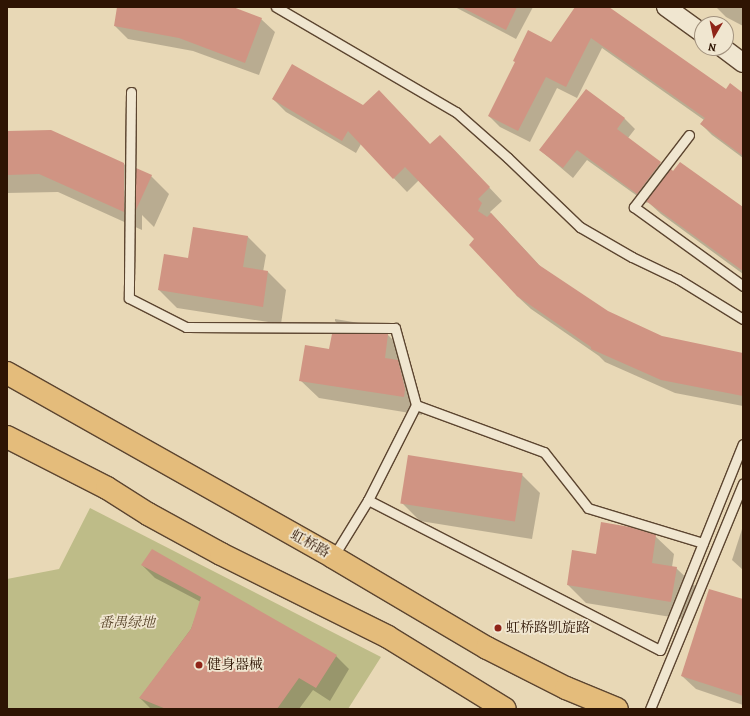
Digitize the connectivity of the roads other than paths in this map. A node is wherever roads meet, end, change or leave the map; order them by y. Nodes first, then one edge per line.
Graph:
1 (276, 7) edge
2 (666, 7) edge
3 (694, 27) edge
4 (734, 56) edge
5 (743, 63) edge
6 (131, 92) dead end
7 (689, 135) dead end
8 (743, 286) edge
9 (743, 319) edge
10 (7, 373) edge
11 (416, 405) junction
12 (7, 437) edge
13 (743, 444) edge
14 (743, 483) edge
15 (368, 500) junction
16 (703, 543) junction
17 (333, 557) junction
18 (505, 709) edge
19 (617, 709) edge
20 (650, 709) edge

1 - 9 lane
2 - 3 street
4 - 5 street
6 - 11 lane
7 - 8 lane
10 - 17 main road, 虹桥路
11 - 15 lane
11 - 16 lane
12 - 18 main road
13 - 16 lane
14 - 20 lane
15 - 16 lane
15 - 17 lane
17 - 19 main road, 虹桥路

